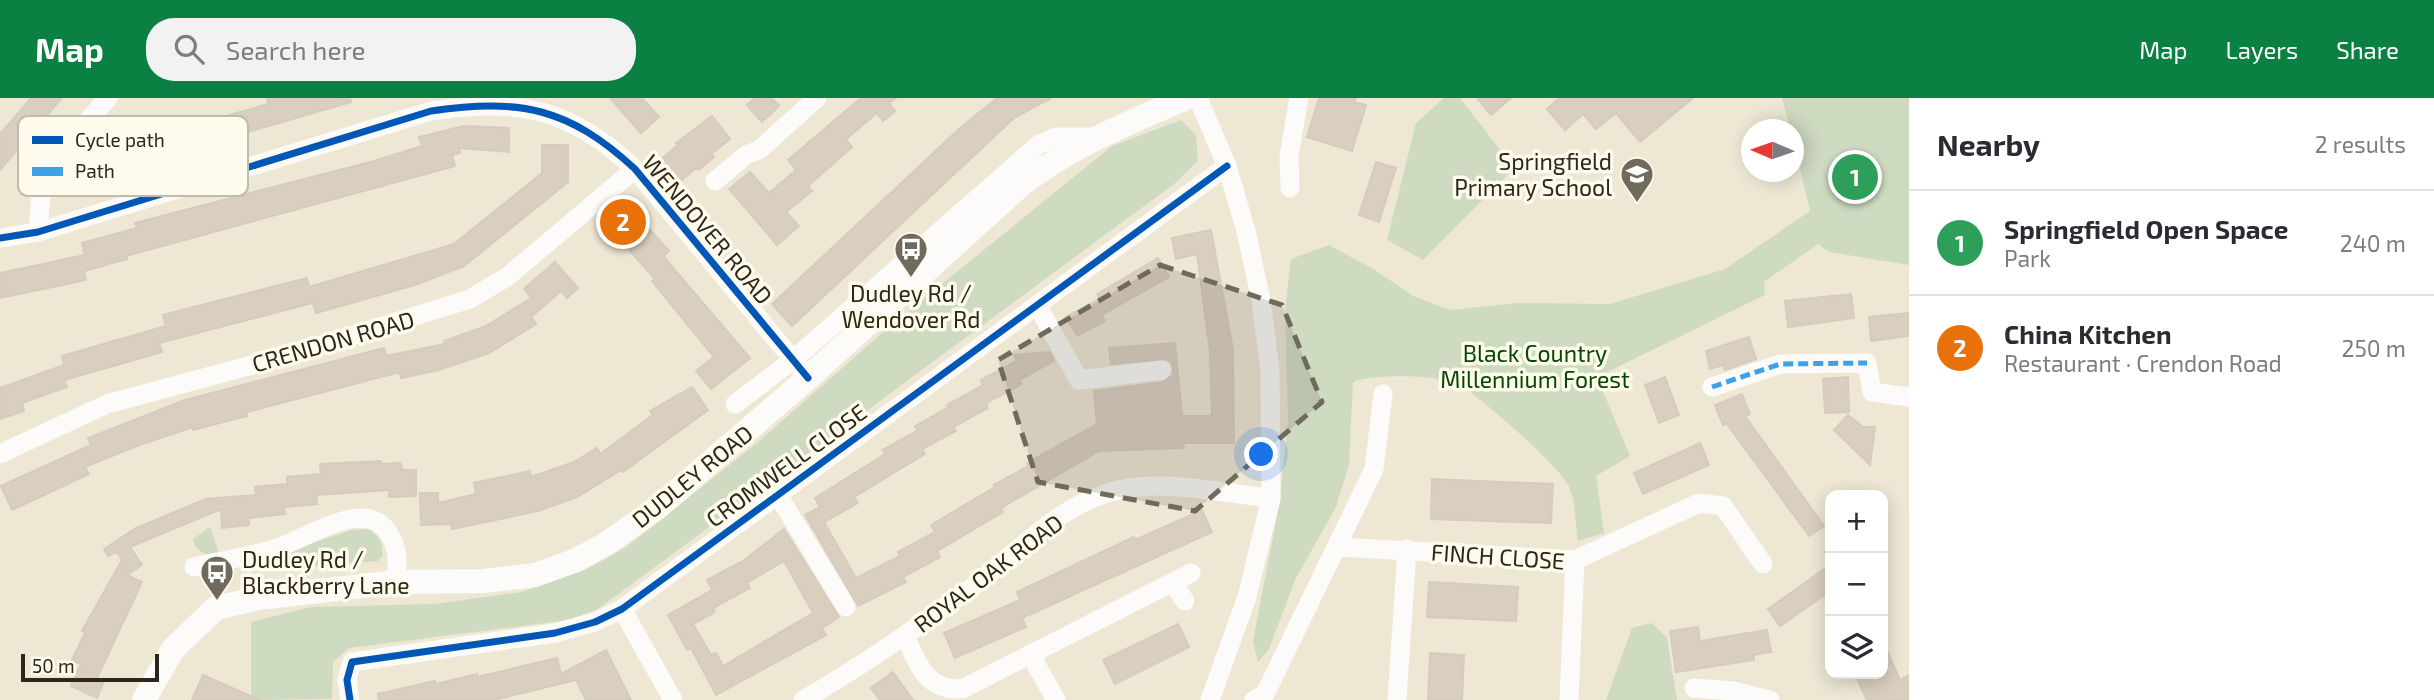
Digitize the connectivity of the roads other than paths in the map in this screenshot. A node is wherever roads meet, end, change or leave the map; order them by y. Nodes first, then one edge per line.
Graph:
1 (108, 98) edge
2 (1186, 98) edge
3 (1198, 98) edge
4 (1299, 98) edge
5 (539, 102) edge
6 (805, 102) edge
7 (92, 116) edge
8 (1227, 166) junction
9 (248, 167) edge
10 (635, 169) junction
11 (715, 181) dead end
12 (1290, 188) dead end
13 (41, 196) edge
14 (155, 196) edge
15 (38, 232) junction
16 (0, 238) edge
17 (1037, 305) junction
18 (800, 369) junction
19 (1162, 370) dead end
20 (1712, 387) dead end
21 (1383, 394) dead end
22 (1909, 397) edge
23 (735, 404) dead end
24 (0, 454) edge
25 (778, 495) junction
26 (1271, 498) junction
27 (1338, 547) junction
28 (1407, 549) junction
29 (1575, 560) junction
30 (1763, 564) dead end
31 (194, 567) dead end
32 (1191, 573) dead end
33 (396, 582) junction
34 (1173, 583) junction
35 (1185, 601) dead end
36 (846, 607) dead end
37 (622, 608) junction
38 (905, 636) junction
39 (1030, 654) junction
40 (1695, 688) dead end
41 (1216, 699) edge
42 (144, 700) edge
43 (350, 700) edge
44 (673, 700) edge
45 (803, 700) edge
46 (1056, 700) edge
47 (1254, 700) edge
48 (1397, 700) edge
49 (1569, 700) edge
50 (1770, 700) edge

1 - 7 street
2 - 18 main road, DUDLEY ROAD
3 - 8 street
4 - 12 street
5 - 9 street, WENDOVER ROAD
5 - 10 street, WENDOVER ROAD
6 - 11 street
8 - 17 street, CROMWELL CLOSE
8 - 26 street
10 - 18 street, WENDOVER ROAD
10 - 24 street, CRENDON ROAD
13 - 15 street
14 - 15 street, WENDOVER ROAD
15 - 16 street, WENDOVER ROAD
17 - 19 street
17 - 25 street, CROMWELL CLOSE
18 - 23 street
18 - 33 main road, DUDLEY ROAD
20 - 22 street
21 - 27 street
25 - 36 street
25 - 37 street, CROMWELL CLOSE
26 - 38 street, ROYAL OAK ROAD
26 - 41 street
27 - 28 street, FINCH CLOSE
27 - 47 street
28 - 29 street, FINCH CLOSE
28 - 48 street
29 - 30 street
29 - 49 street, FINCH CLOSE
31 - 33 street
32 - 34 street
33 - 42 main road, DUDLEY ROAD
34 - 35 street
34 - 39 street
37 - 43 street, CROMWELL CLOSE
37 - 44 street
38 - 39 street
38 - 45 street, ROYAL OAK ROAD
39 - 46 street
40 - 50 street

